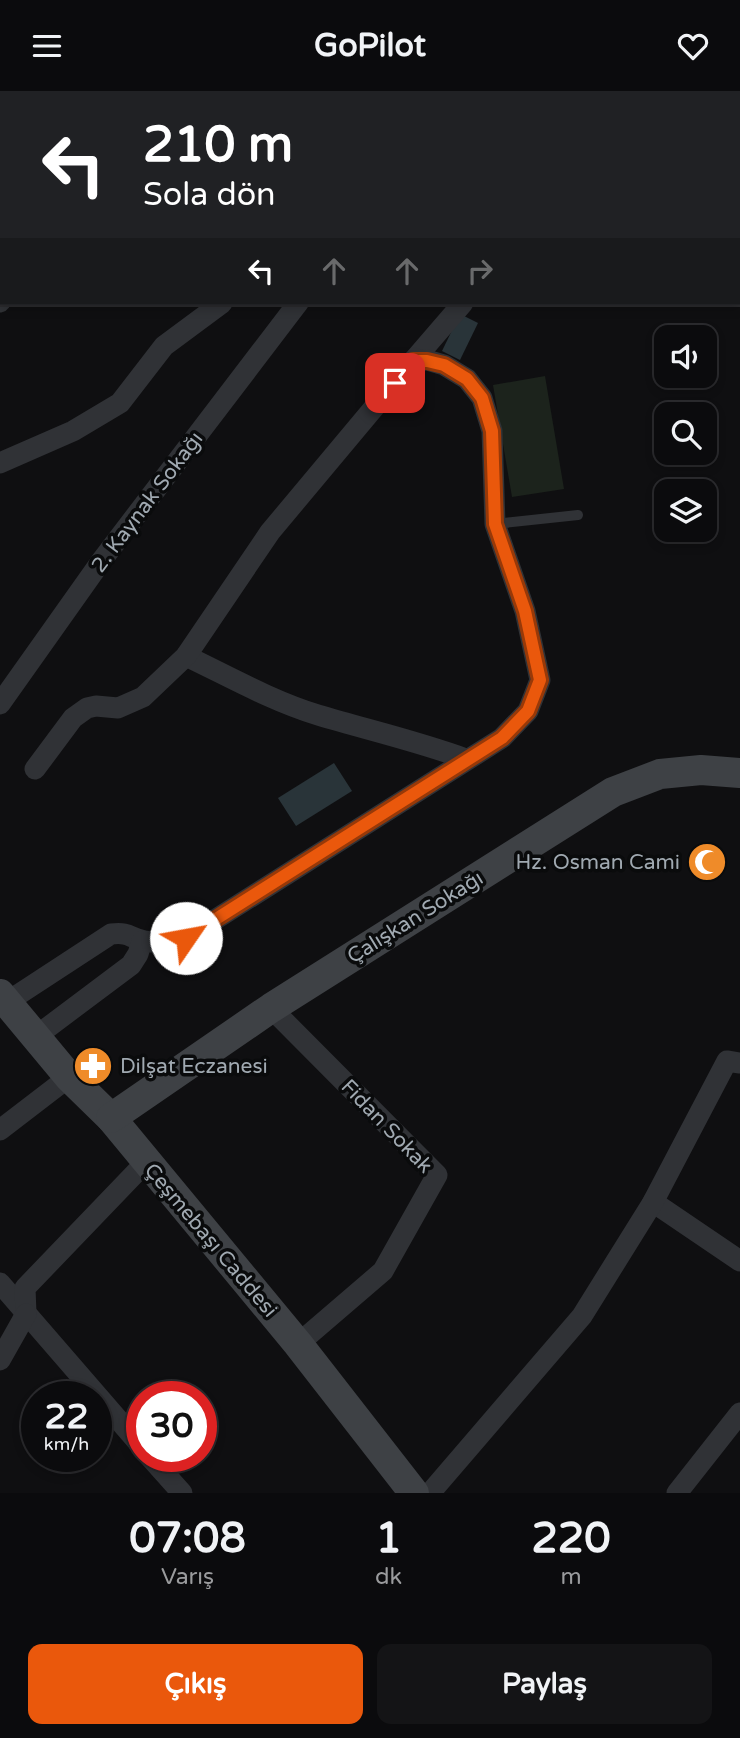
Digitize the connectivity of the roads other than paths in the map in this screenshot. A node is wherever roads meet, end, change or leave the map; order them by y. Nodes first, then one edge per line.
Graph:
1 (219, 305) edge
2 (296, 305) edge
3 (461, 305) edge
4 (413, 361) junction
5 (0, 463) edge
6 (578, 515) dead end
7 (495, 524) junction
8 (186, 656) junction
9 (0, 704) edge
10 (466, 759) junction
11 (35, 769) dead end
12 (740, 773) edge
13 (142, 941) junction
14 (4, 998) edge
15 (271, 1007) junction
16 (35, 1037) junction
17 (740, 1063) edge
18 (69, 1077) junction
19 (111, 1118) junction
20 (0, 1131) edge
21 (146, 1161) junction
22 (653, 1202) junction
23 (740, 1261) edge
24 (0, 1283) edge
25 (26, 1314) junction
26 (298, 1345) junction
27 (0, 1360) edge
28 (740, 1413) edge
29 (126, 1429) edge
30 (163, 1472) edge
31 (181, 1493) edge
32 (414, 1493) edge
33 (429, 1493) edge
34 (677, 1493) edge

1 - 5 street
2 - 9 street, 2. Kaynak Sokağı
3 - 4 street
4 - 7 street
4 - 8 street
6 - 7 lane
7 - 10 street
8 - 10 street
8 - 11 street
10 - 13 street
12 - 15 main road, Çalışkan Sokağı
13 - 14 street
13 - 16 street
14 - 16 main road, Çeşmebaşı Caddesi
15 - 19 main road, Çalışkan Sokağı
15 - 26 street, Fidan Sokak
16 - 18 main road, Çeşmebaşı Caddesi
17 - 22 street
18 - 19 main road, Çeşmebaşı Caddesi
18 - 20 street
19 - 21 main road, Çeşmebaşı Caddesi
21 - 25 street
21 - 26 main road, Çeşmebaşı Caddesi
22 - 23 street
22 - 33 street
24 - 25 street
25 - 27 street
25 - 29 street
26 - 32 main road, Çeşmebaşı Caddesi
28 - 34 street
30 - 31 street

